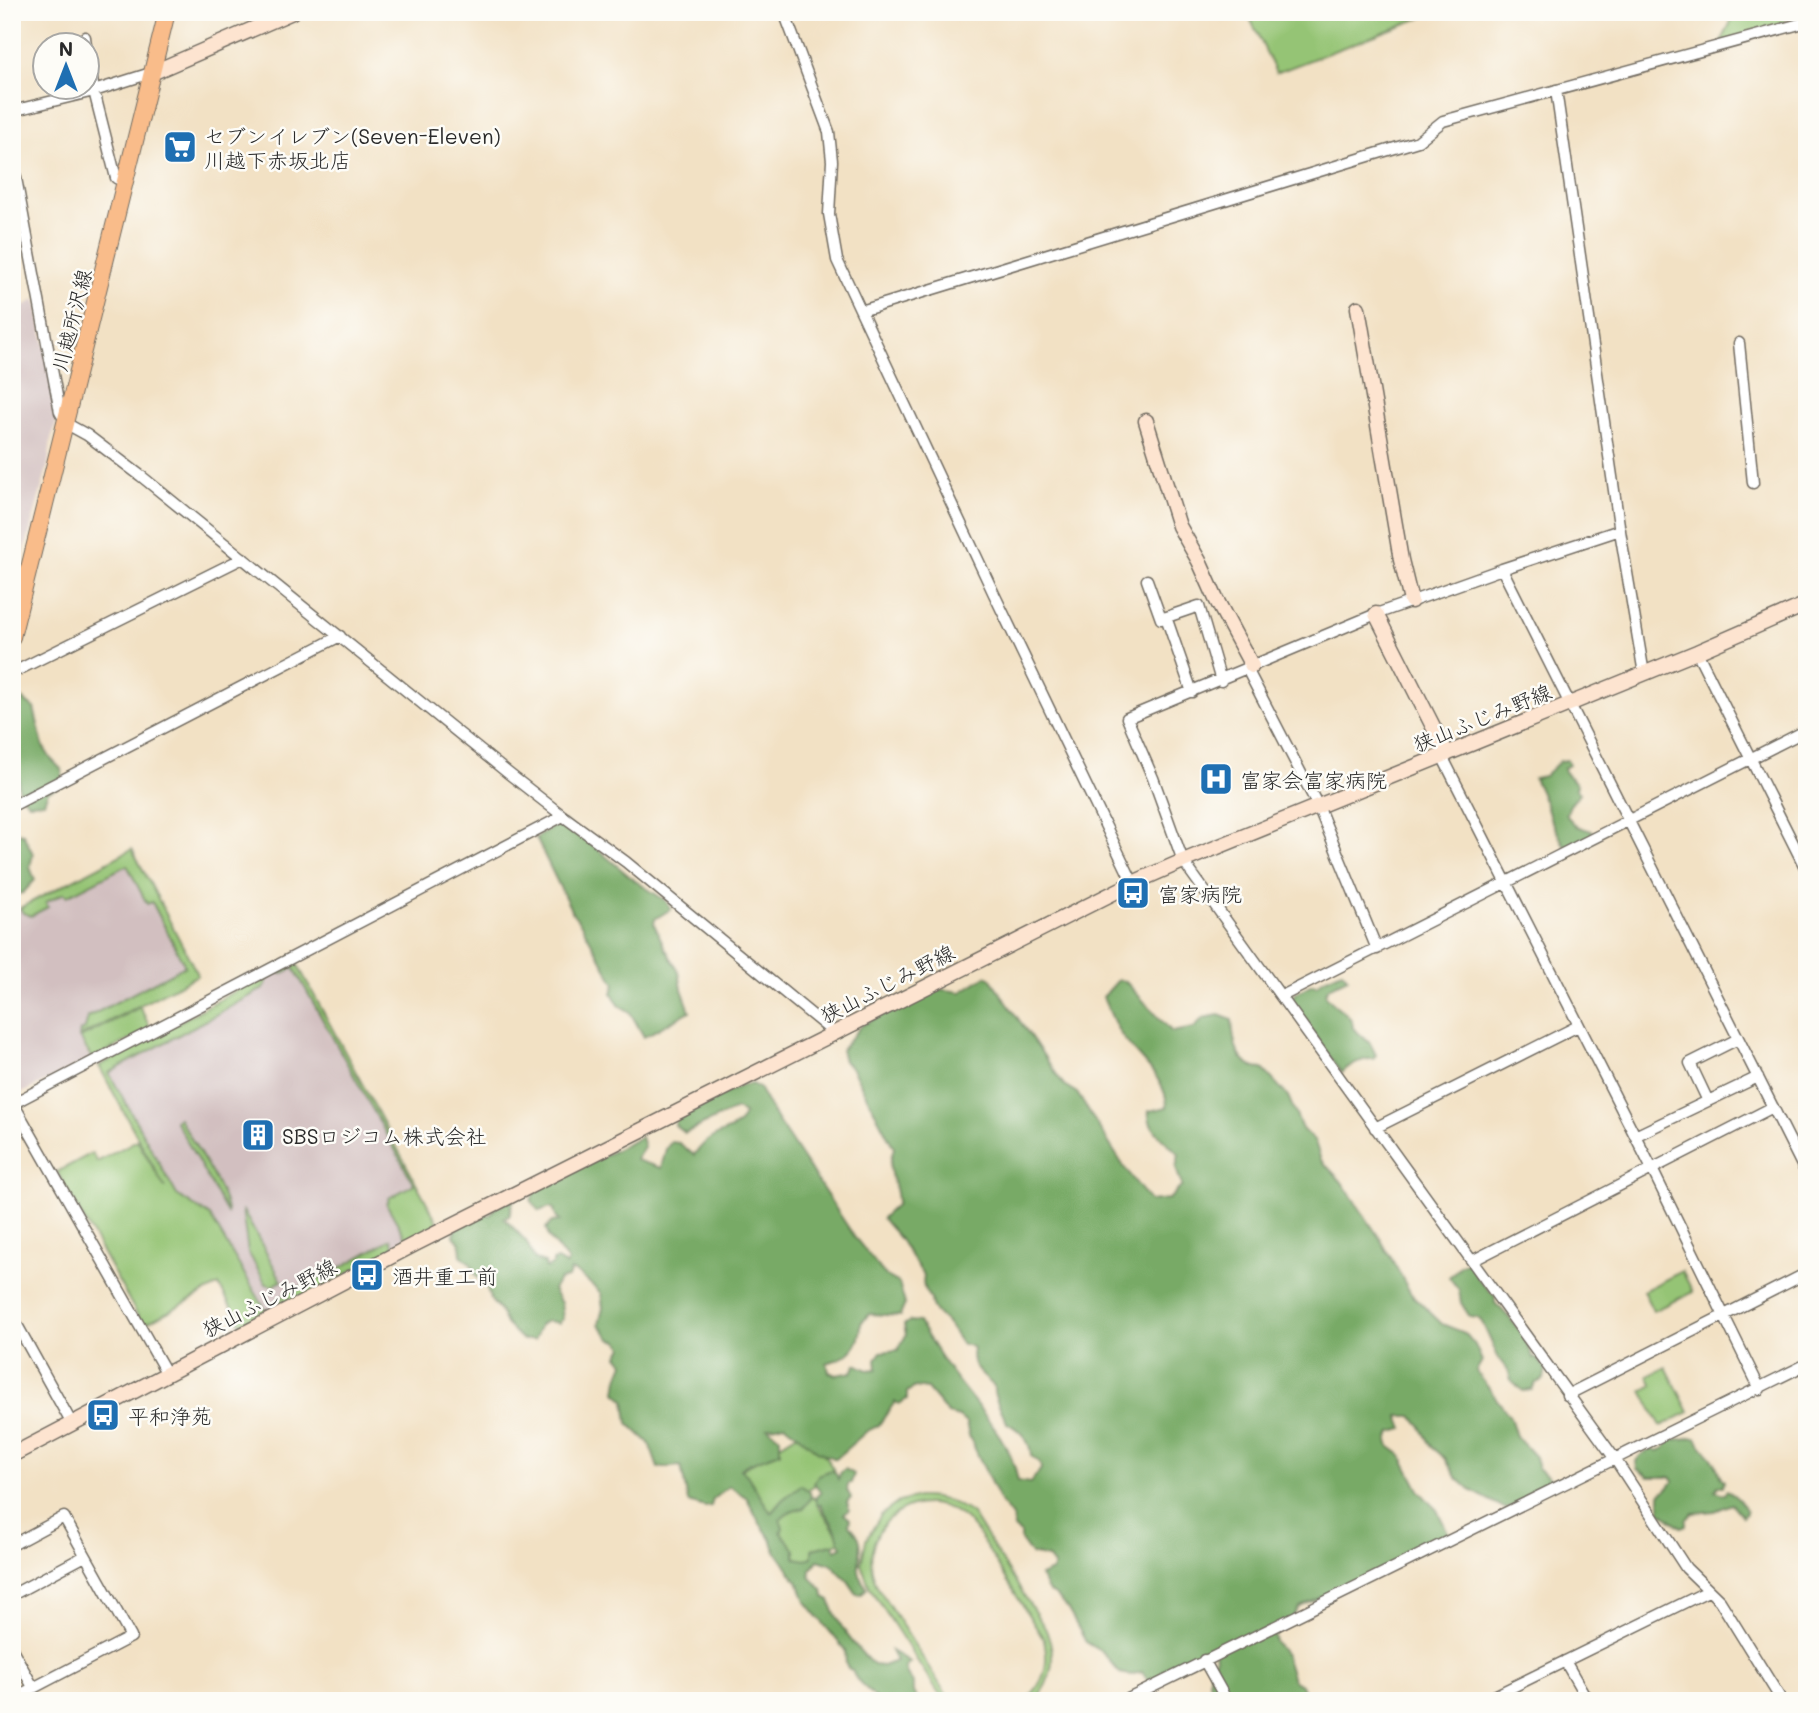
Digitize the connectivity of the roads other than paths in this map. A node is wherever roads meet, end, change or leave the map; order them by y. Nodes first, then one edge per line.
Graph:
1 (167, 12) edge
2 (292, 12) edge
3 (784, 12) edge
4 (1807, 22) edge
5 (154, 72) junction
6 (102, 88) edge
7 (1556, 90) junction
8 (49, 102) edge
9 (97, 102) edge
10 (12, 111) edge
11 (12, 157) edge
12 (126, 182) junction
13 (1358, 308) dead end
14 (861, 311) junction
15 (1739, 344) dead end
16 (1146, 421) dead end
17 (67, 424) junction
18 (1753, 483) dead end
19 (1620, 530) junction
20 (243, 558) junction
21 (1502, 569) junction
22 (1147, 580) dead end
23 (1216, 599) junction
24 (1411, 601) junction
25 (1807, 604) edge
26 (1199, 606) junction
27 (1376, 614) junction
28 (1166, 617) junction
29 (340, 636) junction
30 (12, 637) edge
31 (1697, 652) junction
32 (1250, 668) junction
33 (12, 673) edge
34 (1644, 674) junction
35 (1220, 681) junction
36 (1192, 692) junction
37 (1570, 704) junction
38 (1807, 730) edge
39 (1445, 755) junction
40 (1749, 759) junction
41 (12, 806) edge
42 (1318, 806) junction
43 (563, 816) junction
44 (1629, 821) junction
45 (1183, 861) junction
46 (1807, 871) edge
47 (1133, 883) junction
48 (1506, 883) junction
49 (1377, 949) junction
50 (1282, 996) junction
51 (1578, 1026) junction
52 (834, 1033) junction
53 (1738, 1039) junction
54 (1758, 1077) junction
55 (1708, 1101) junction
56 (13, 1104) edge
57 (1773, 1107) junction
58 (1375, 1128) junction
59 (1635, 1136) junction
60 (1652, 1169) junction
61 (1807, 1175) edge
62 (1472, 1261) junction
63 (1807, 1273) edge
64 (1724, 1315) junction
65 (12, 1316) edge
66 (1807, 1364) edge
67 (167, 1374) junction
68 (1760, 1389) junction
69 (1567, 1395) junction
70 (72, 1424) junction
71 (12, 1455) edge
72 (1615, 1460) junction
73 (12, 1545) edge
74 (85, 1556) junction
75 (1708, 1591) junction
76 (12, 1595) edge
77 (12, 1649) edge
78 (1204, 1660) junction
79 (1565, 1661) junction
80 (33, 1687) junction
81 (12, 1699) edge
82 (1124, 1701) edge
83 (1227, 1701) edge
84 (1484, 1701) edge
85 (1588, 1701) edge
86 (1782, 1701) edge

1 - 5 main road, 川越所沢線
2 - 5 main road
3 - 14 street
4 - 7 street
5 - 6 street
5 - 12 main road, 川越所沢線
7 - 14 street
7 - 19 street
8 - 10 street
9 - 12 street
11 - 17 street
12 - 17 main road, 川越所沢線
13 - 24 main road
14 - 47 street
15 - 18 street
16 - 23 main road
17 - 20 street
17 - 30 main road, 川越所沢線
19 - 21 street
19 - 34 street
20 - 29 street
20 - 33 street
21 - 24 street
21 - 37 street
22 - 28 street
23 - 26 street
23 - 32 main road
24 - 27 street
25 - 31 main road, 狭山ふじみ野線
26 - 28 street
26 - 35 street
27 - 32 street
27 - 39 main road
28 - 36 street
29 - 41 street
29 - 43 street
31 - 34 main road, 狭山ふじみ野線
31 - 40 street
32 - 35 street
32 - 42 street
34 - 37 main road, 狭山ふじみ野線
35 - 36 street
36 - 45 street
37 - 39 main road, 狭山ふじみ野線
37 - 44 street
38 - 40 street
39 - 42 main road, 狭山ふじみ野線
39 - 48 street
40 - 44 street
40 - 46 street
42 - 45 main road, 狭山ふじみ野線
42 - 49 street
43 - 52 street
43 - 56 street
44 - 48 street
44 - 53 street
45 - 47 main road, 狭山ふじみ野線
45 - 50 street
47 - 52 main road, 狭山ふじみ野線
48 - 49 street
48 - 51 street
49 - 50 street
50 - 58 street
51 - 58 street
51 - 59 street
52 - 67 main road, 狭山ふじみ野線
53 - 54 street
53 - 55 street
54 - 55 street
54 - 57 street
55 - 59 street
56 - 67 street
57 - 60 street
57 - 61 street
58 - 62 street
59 - 60 street
60 - 62 street
60 - 64 street
62 - 69 street
63 - 64 street
64 - 68 street
64 - 69 street
65 - 70 street
66 - 68 street
67 - 70 main road, 狭山ふじみ野線
68 - 72 street
69 - 72 street
70 - 71 main road, 狭山ふじみ野線
72 - 75 street
72 - 78 street
73 - 74 street
74 - 76 street
74 - 80 street
75 - 79 street
75 - 86 street
77 - 80 street
78 - 82 street
78 - 83 street
79 - 84 street
79 - 85 street
80 - 81 street

